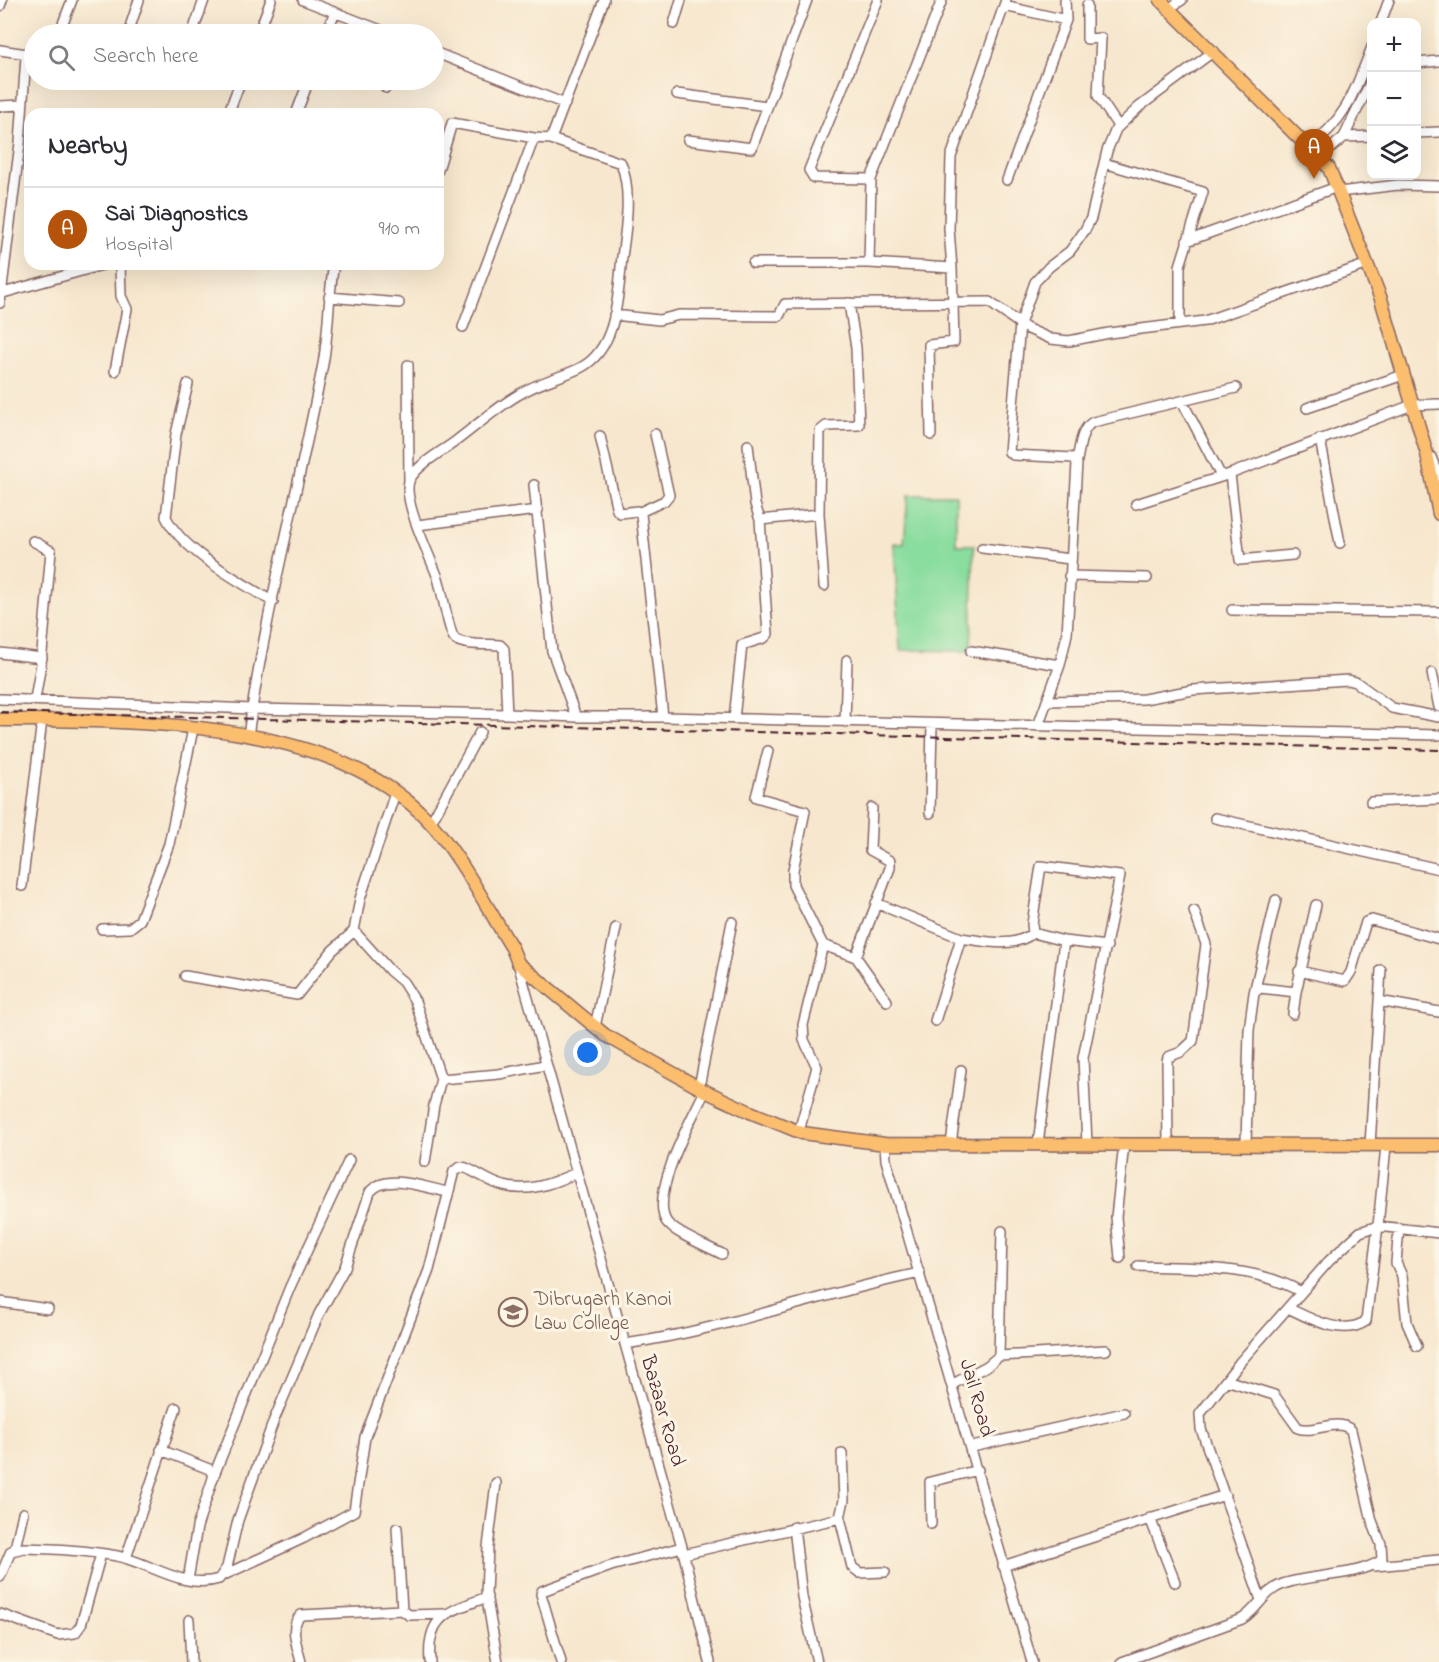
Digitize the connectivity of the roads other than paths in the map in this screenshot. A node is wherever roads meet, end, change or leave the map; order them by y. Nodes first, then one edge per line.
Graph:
1 (2, 0) edge
2 (72, 0) edge
3 (139, 0) edge
4 (204, 0) edge
5 (272, 0) edge
6 (303, 0) edge
7 (604, 0) edge
8 (681, 0) edge
9 (807, 0) edge
10 (878, 0) edge
11 (942, 0) edge
12 (1065, 0) edge
13 (1182, 0) edge
14 (1389, 0) edge
15 (1005, 3) edge
16 (1087, 5) dead end
17 (1164, 5) edge
18 (0, 6) edge
19 (335, 12) junction
20 (1382, 18) edge
21 (1066, 20) junction
22 (63, 24) edge
23 (131, 24) dead end
24 (196, 24) edge
25 (262, 24) edge
26 (330, 24) edge
27 (366, 24) edge
28 (674, 24) dead end
29 (0, 50) edge
30 (1214, 51) junction
31 (24, 53) edge
32 (444, 56) edge
33 (1367, 58) edge
34 (1439, 61) edge
35 (1421, 63) edge
36 (1367, 88) edge
37 (25, 90) edge
38 (237, 90) edge
39 (305, 90) edge
40 (677, 94) dead end
41 (565, 104) junction
42 (22, 105) junction
43 (0, 106) edge
44 (767, 106) junction
45 (230, 108) edge
46 (298, 108) edge
47 (1118, 126) junction
48 (24, 131) edge
49 (1439, 132) edge
50 (1421, 133) edge
51 (1367, 136) edge
52 (1344, 137) junction
53 (534, 138) junction
54 (551, 139) junction
55 (688, 140) dead end
56 (1309, 147) junction
57 (444, 150) edge
58 (24, 151) edge
59 (1320, 158) junction
60 (1104, 163) junction
61 (872, 179) junction
62 (1007, 180) dead end
63 (1439, 186) edge
64 (1338, 190) junction
65 (1187, 241) junction
66 (753, 263) dead end
67 (869, 263) junction
68 (1368, 264) junction
69 (952, 268) junction
70 (85, 270) edge
71 (120, 270) edge
72 (333, 270) edge
73 (3, 293) junction
74 (329, 297) junction
75 (951, 301) junction
76 (0, 303) edge
77 (399, 303) dead end
78 (849, 303) junction
79 (614, 315) junction
80 (1020, 324) junction
81 (1180, 324) junction
82 (464, 327) dead end
83 (408, 365) dead end
84 (116, 371) dead end
85 (1403, 375) junction
86 (188, 384) dead end
87 (1236, 388) dead end
88 (1182, 401) junction
89 (1439, 404) edge
90 (1412, 405) junction
91 (1307, 408) dead end
92 (655, 434) dead end
93 (931, 435) dead end
94 (600, 436) dead end
95 (1320, 439) junction
96 (748, 445) dead end
97 (1432, 454) edge
98 (1077, 460) junction
99 (1225, 475) junction
100 (1439, 478) edge
101 (409, 480) junction
102 (534, 484) dead end
103 (1136, 504) dead end
104 (538, 510) junction
105 (640, 512) junction
106 (819, 514) junction
107 (1439, 514) edge
108 (760, 520) junction
109 (417, 525) junction
110 (33, 541) dead end
111 (1340, 543) dead end
112 (982, 548) dead end
113 (1293, 555) dead end
114 (1070, 560) junction
115 (1069, 576) junction
116 (1147, 578) dead end
117 (824, 586) dead end
118 (273, 602) junction
119 (1232, 610) dead end
120 (1439, 612) edge
121 (971, 651) dead end
122 (0, 653) edge
123 (42, 658) junction
124 (847, 660) dead end
125 (1060, 664) junction
126 (1432, 673) dead end
127 (0, 699) edge
128 (35, 699) junction
129 (1047, 701) junction
130 (1439, 707) edge
131 (253, 709) junction
132 (507, 714) junction
133 (576, 717) junction
134 (663, 717) junction
135 (1439, 717) edge
136 (734, 719) junction
137 (0, 720) edge
138 (42, 720) junction
139 (845, 722) junction
140 (932, 724) junction
141 (1038, 726) junction
142 (193, 729) junction
143 (480, 732) dead end
144 (1439, 735) edge
145 (248, 736) junction
146 (768, 751) dead end
147 (395, 793) junction
148 (1439, 799) edge
149 (1371, 802) dead end
150 (872, 808) dead end
151 (930, 813) dead end
152 (1215, 818) dead end
153 (430, 824) junction
154 (1439, 869) edge
155 (22, 886) dead end
156 (1276, 900) dead end
157 (876, 903) junction
158 (1316, 905) dead end
159 (1194, 911) dead end
160 (732, 922) dead end
161 (616, 928) dead end
162 (102, 929) dead end
163 (354, 931) junction
164 (1033, 933) junction
165 (961, 938) junction
166 (1439, 939) edge
167 (1064, 941) junction
168 (823, 945) junction
169 (1107, 946) junction
170 (856, 957) junction
171 (518, 963) junction
172 (1381, 970) dead end
173 (1299, 971) junction
174 (185, 976) dead end
175 (1296, 992) junction
176 (1254, 993) junction
177 (886, 1001) dead end
178 (1379, 1001) junction
179 (1439, 1012) edge
180 (1293, 1014) dead end
181 (935, 1021) dead end
182 (595, 1027) junction
183 (545, 1065) junction
184 (961, 1070) dead end
185 (441, 1079) junction
186 (702, 1089) junction
187 (799, 1131) junction
188 (885, 1144) junction
189 (951, 1144) junction
190 (1038, 1144) junction
191 (1087, 1144) junction
192 (1124, 1144) junction
193 (1168, 1144) junction
194 (1246, 1144) junction
195 (1370, 1145) junction
196 (1439, 1145) edge
197 (1386, 1146) junction
198 (349, 1160) dead end
199 (425, 1162) dead end
200 (576, 1173) junction
201 (447, 1192) junction
202 (1378, 1226) junction
203 (1399, 1228) junction
204 (1002, 1231) dead end
205 (1439, 1233) edge
206 (722, 1254) dead end
207 (1120, 1258) dead end
208 (1138, 1266) dead end
209 (920, 1273) junction
210 (1301, 1292) junction
211 (0, 1302) edge
212 (1288, 1308) junction
213 (48, 1309) dead end
214 (625, 1344) junction
215 (1417, 1346) dead end
216 (1106, 1350) dead end
217 (999, 1356) junction
218 (1229, 1377) junction
219 (956, 1394) junction
220 (176, 1408) dead end
221 (1124, 1413) dead end
222 (972, 1447) junction
223 (161, 1450) junction
224 (842, 1453) dead end
225 (978, 1470) junction
226 (214, 1474) junction
227 (496, 1483) dead end
228 (1224, 1495) junction
229 (23, 1513) dead end
230 (840, 1518) junction
231 (1150, 1518) junction
232 (931, 1524) dead end
233 (794, 1527) junction
234 (397, 1528) dead end
235 (15, 1548) junction
236 (683, 1551) junction
237 (101, 1554) junction
238 (126, 1558) junction
239 (1439, 1560) edge
240 (1003, 1566) junction
241 (1372, 1566) junction
242 (885, 1572) dead end
243 (224, 1575) junction
244 (0, 1577) edge
245 (188, 1580) junction
246 (1175, 1582) dead end
247 (487, 1597) junction
248 (1261, 1600) junction
249 (402, 1610) junction
250 (0, 1614) edge
251 (444, 1614) junction
252 (189, 1620) dead end
253 (191, 1662) edge
254 (302, 1662) edge
255 (430, 1662) edge
256 (498, 1662) edge
257 (561, 1662) edge
258 (710, 1662) edge
259 (817, 1662) edge
260 (1032, 1662) edge
261 (1122, 1662) edge

1 - 18 street
2 - 22 street
3 - 23 street
4 - 24 street
5 - 25 street
6 - 19 street
7 - 41 street
8 - 28 street
9 - 44 street
10 - 61 street
11 - 61 street
12 - 21 street
13 - 17 street
14 - 20 street
15 - 21 street
15 - 69 street
16 - 47 street
17 - 30 main road
19 - 26 street
19 - 27 street
21 - 62 street
29 - 31 street
30 - 47 street
30 - 56 main road
32 - 41 street
33 - 56 street
34 - 35 street
36 - 52 street
37 - 42 street
38 - 45 street
39 - 46 street
40 - 44 street
41 - 54 street
42 - 43 street
42 - 48 street
44 - 55 street
47 - 60 street
49 - 50 street
51 - 52 street
52 - 59 street
53 - 54 street
53 - 57 street
53 - 82 street
54 - 79 street
56 - 59 main road
58 - 73 street
59 - 64 main road
60 - 65 street
60 - 80 street
61 - 67 street
63 - 64 street
64 - 65 street
64 - 68 main road
65 - 81 street
66 - 67 street
67 - 69 street
68 - 81 street
68 - 85 main road
69 - 75 street
70 - 73 street
71 - 84 street
72 - 74 street
73 - 76 street
74 - 77 street
74 - 118 street
75 - 78 street
75 - 80 street
75 - 93 street
78 - 79 street
78 - 106 street
79 - 101 street
80 - 81 street
80 - 98 street
83 - 101 street
85 - 90 main road
85 - 91 street
86 - 118 street
87 - 88 street
88 - 98 street
88 - 99 street
89 - 90 street
90 - 95 street
90 - 97 main road
92 - 105 street
94 - 105 street
95 - 99 street
95 - 111 street
96 - 108 street
97 - 100 street
97 - 107 main road
98 - 114 street
99 - 103 street
99 - 113 street
101 - 109 street
102 - 104 street
104 - 109 street
104 - 133 street
105 - 134 street
106 - 108 street
106 - 117 street
108 - 136 street
109 - 132 street
110 - 123 street
112 - 114 street
114 - 115 street
115 - 116 street
115 - 125 street
118 - 131 street
119 - 120 street
121 - 125 street
122 - 123 street
123 - 128 street
124 - 139 street
125 - 129 street
126 - 130 street
127 - 128 street
128 - 131 street
129 - 135 street
129 - 141 street
131 - 132 street
131 - 145 street
132 - 133 street
133 - 134 street
134 - 136 street
136 - 139 street
137 - 138 main road
138 - 142 main road
138 - 155 street
139 - 140 street
140 - 141 street
140 - 151 street
141 - 144 street
142 - 145 main road
142 - 162 street
143 - 153 street
145 - 147 main road
146 - 168 street
147 - 153 main road
147 - 163 street
148 - 149 street
150 - 157 street
152 - 154 street
153 - 171 main road
156 - 176 street
157 - 165 street
157 - 170 street
158 - 173 street
159 - 193 street
160 - 186 street
161 - 182 street
163 - 174 street
163 - 185 street
164 - 165 street
164 - 167 street
164 - 169 street
165 - 181 street
166 - 173 street
167 - 169 street
167 - 190 street
168 - 170 street
168 - 187 street
169 - 191 street
170 - 177 street
171 - 182 main road
171 - 183 street, Bazaar Road
172 - 178 street
173 - 175 street
175 - 176 street
175 - 180 street
176 - 194 street
178 - 179 street
178 - 195 street
182 - 186 main road
183 - 185 street
183 - 200 street, Bazaar Road
184 - 189 street
185 - 199 street
186 - 187 main road
186 - 206 street
187 - 188 main road
188 - 189 main road
188 - 209 street, Jail Road
189 - 190 main road
190 - 191 main road
191 - 192 main road
192 - 193 main road
192 - 207 street
193 - 194 main road
194 - 195 main road
195 - 197 main road
196 - 197 main road
197 - 202 street
198 - 226 street
200 - 201 street
200 - 214 street, Bazaar Road
201 - 243 street
201 - 243 street
202 - 203 street
202 - 210 street
202 - 212 street
203 - 205 street
203 - 215 street
204 - 217 street
208 - 210 street
209 - 214 street
209 - 219 street, Jail Road
210 - 212 street
211 - 213 street
212 - 218 street
214 - 236 street, Bazaar Road
216 - 217 street
217 - 219 street
218 - 228 street
218 - 241 street
219 - 222 street, Jail Road
220 - 223 street
221 - 222 street
222 - 225 street, Jail Road
223 - 226 street
223 - 238 street
224 - 230 street
225 - 232 street
225 - 240 street, Jail Road
226 - 245 street
227 - 247 street
228 - 231 street
228 - 248 street
229 - 235 street
230 - 233 street
230 - 242 street
231 - 240 street
231 - 246 street
233 - 236 street
233 - 259 street
234 - 249 street
235 - 237 street
235 - 244 street
236 - 257 street
236 - 258 street, Bazaar Road
237 - 238 street
237 - 250 street
238 - 245 street
239 - 241 street
240 - 260 street, Jail Road
241 - 248 street
243 - 245 street
247 - 251 street
247 - 256 street
248 - 261 street
249 - 251 street
249 - 254 street
251 - 255 street
252 - 253 street

